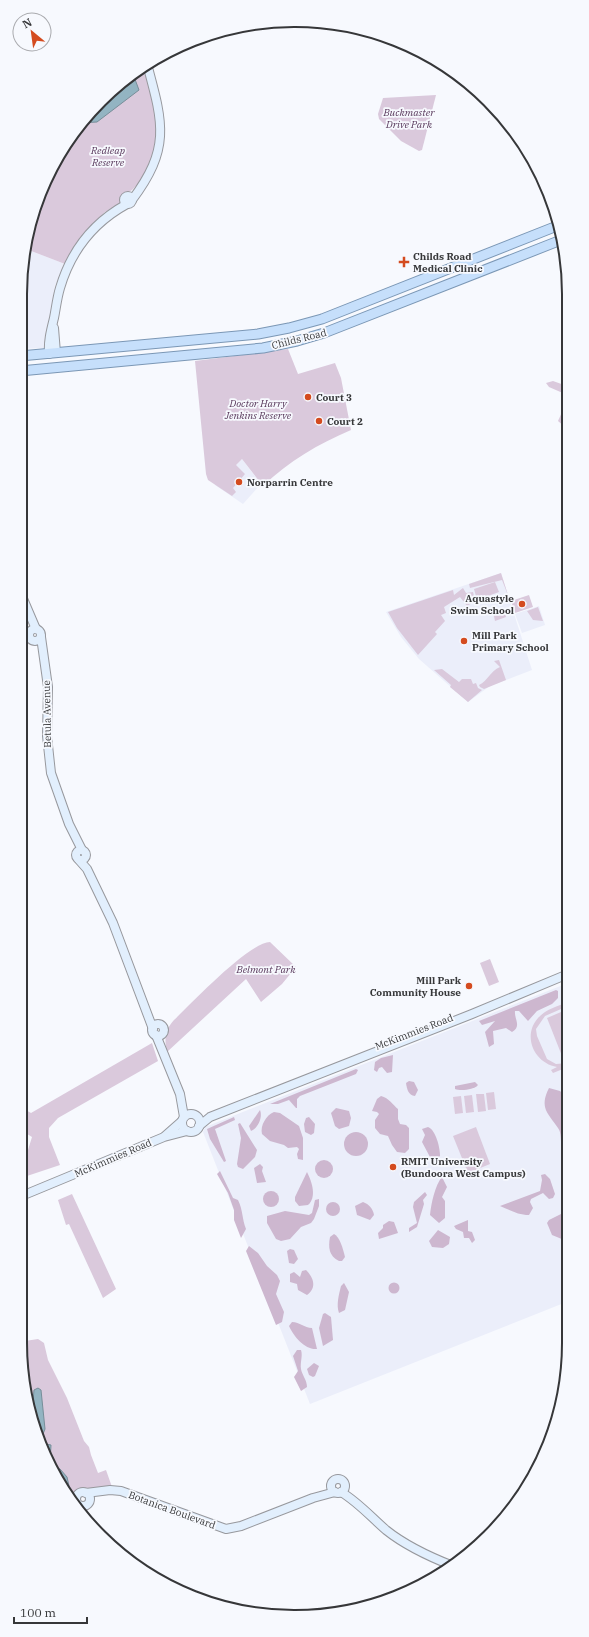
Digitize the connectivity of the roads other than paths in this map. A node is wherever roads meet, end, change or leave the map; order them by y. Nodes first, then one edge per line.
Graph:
1 (149, 70) edge
2 (554, 227) edge
3 (557, 242) edge
4 (389, 292) junction
5 (352, 307) junction
6 (383, 310) junction
7 (369, 316) junction
8 (354, 322) junction
9 (53, 354) junction
10 (27, 356) edge
11 (53, 368) junction
12 (27, 370) edge
13 (27, 609) edge
14 (562, 976) edge
15 (180, 1094) junction
16 (228, 1110) junction
17 (195, 1115) junction
18 (183, 1119) junction
19 (200, 1126) junction
20 (187, 1131) junction
21 (164, 1137) junction
22 (61, 1180) junction
23 (27, 1194) edge
24 (27, 1199) edge
25 (88, 1496) junction
26 (77, 1498) edge
27 (81, 1504) edge
28 (446, 1563) edge

1 - 9 street
2 - 4 main road, Childs Road
3 - 6 main road, Childs Road
4 - 5 main road, Childs Road
4 - 6 main road
5 - 7 main road
5 - 8 main road
5 - 9 main road, Childs Road
6 - 7 main road, Childs Road
7 - 8 main road, Childs Road
8 - 11 main road, Childs Road
9 - 10 main road, Childs Road
9 - 11 main road
11 - 12 main road, Childs Road
13 - 15 street, Betula Avenue
14 - 16 street, McKimmies Road
15 - 17 street, Betula Avenue
15 - 18 street, Betula Avenue
16 - 17 street, McKimmies Road
16 - 19 street, McKimmies Road
17 - 18 street
17 - 19 street
18 - 20 street
18 - 21 street, McKimmies Road
19 - 20 street
20 - 21 street, McKimmies Road
21 - 22 street, McKimmies Road
22 - 23 street, McKimmies Road
22 - 24 street, McKimmies Road
25 - 26 street
25 - 27 street
25 - 28 street, Botanica Boulevard

